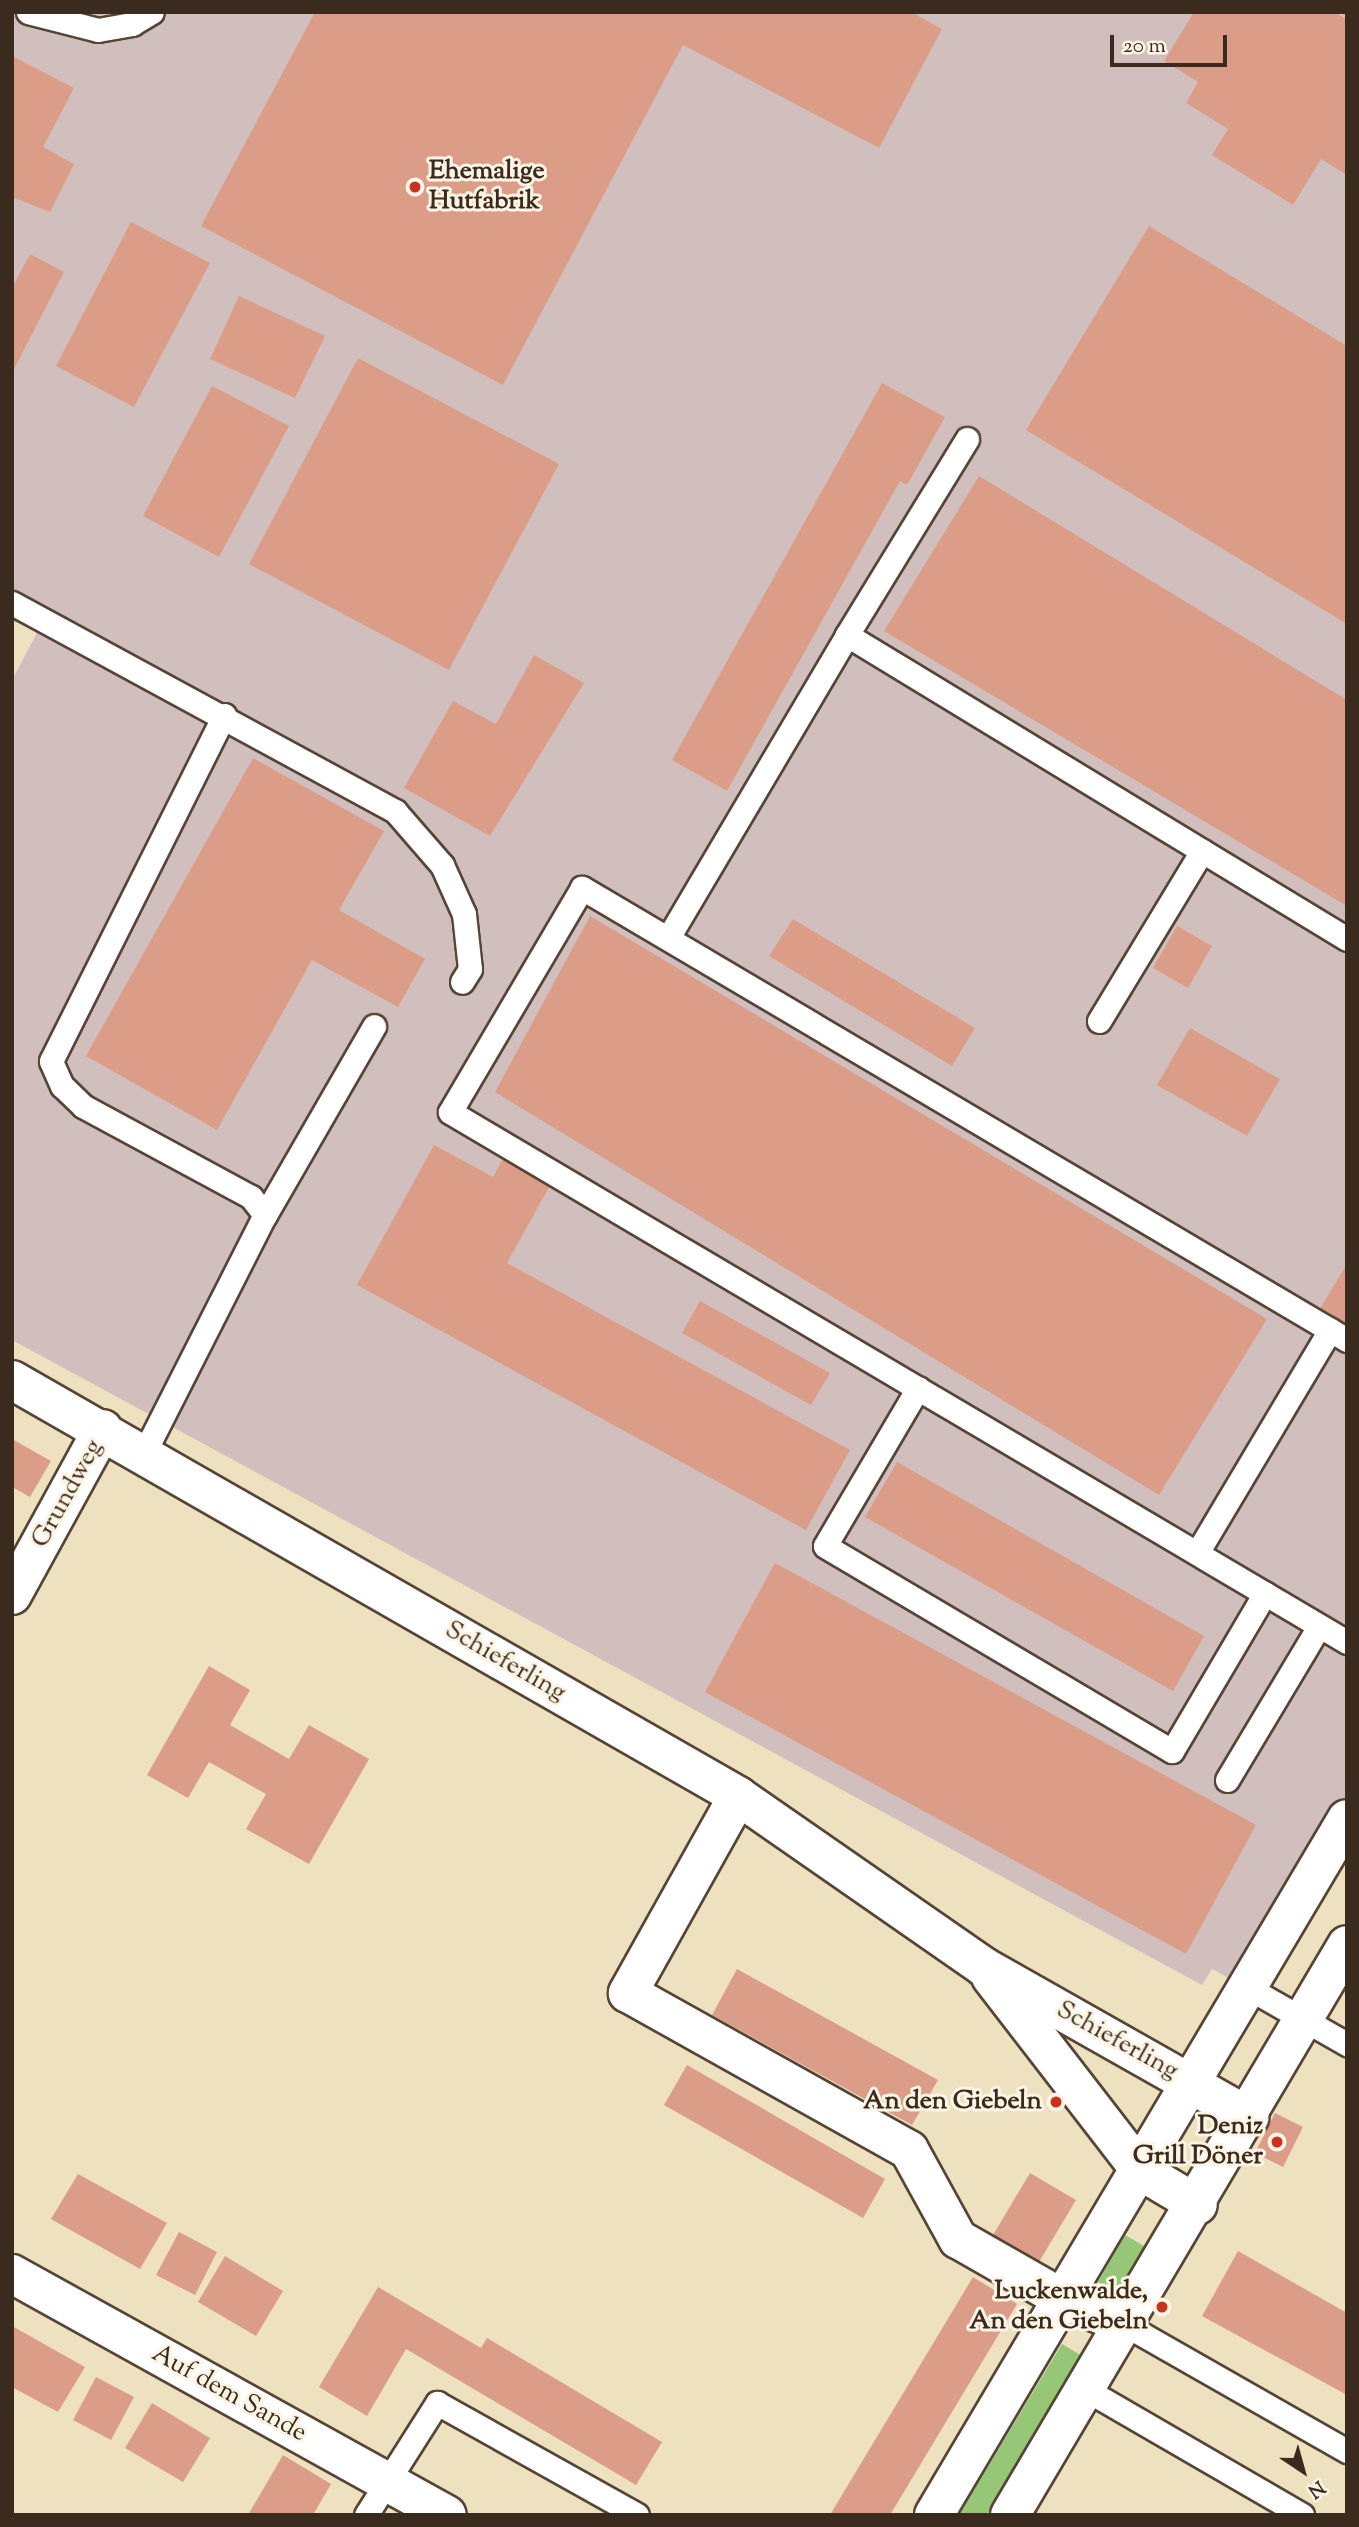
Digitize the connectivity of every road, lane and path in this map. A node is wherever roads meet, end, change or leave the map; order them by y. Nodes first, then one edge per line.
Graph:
1 (28, 12) edge
2 (152, 12) edge
3 (967, 439) dead end
4 (12, 603) edge
5 (847, 635) junction
6 (224, 715) junction
7 (1202, 851) junction
8 (668, 938) junction
9 (1347, 939) edge
10 (462, 982) dead end
11 (1099, 1021) dead end
12 (374, 1026) dead end
13 (265, 1215) junction
14 (1338, 1335) edge
15 (12, 1380) edge
16 (918, 1388) junction
17 (103, 1429) junction
18 (144, 1453) junction
19 (1197, 1553) junction
20 (1265, 1593) junction
21 (12, 1595) edge
22 (1319, 1626) junction
23 (1347, 1642) edge
24 (1227, 1780) dead end
25 (738, 1796) junction
26 (1347, 1819) edge
27 (1347, 1945) edge
28 (984, 1967) junction
29 (1244, 1985) junction
30 (1304, 2019) junction
31 (1347, 2044) edge
32 (1189, 2081) junction
33 (1249, 2117) junction
34 (1141, 2171) junction
35 (1198, 2205) junction
36 (12, 2274) edge
37 (1065, 2300) junction
38 (1124, 2324) junction
39 (1085, 2389) junction
40 (1347, 2451) edge
41 (387, 2482) junction
42 (1273, 2507) edge
43 (366, 2515) edge
44 (447, 2515) edge
45 (637, 2515) edge
46 (934, 2515) edge
47 (1010, 2515) edge
48 (1303, 2515) edge

1 - 2 lane
3 - 5 lane
4 - 6 lane
5 - 7 lane
5 - 8 lane
6 - 10 lane
6 - 13 lane
7 - 9 lane
7 - 11 lane
8 - 14 lane
8 - 16 lane
12 - 13 lane
13 - 18 lane
14 - 19 lane
15 - 17 street, Schieferling
16 - 19 lane
16 - 20 lane
17 - 18 street, Schieferling
17 - 21 street, Grundweg
18 - 25 street, Schieferling
19 - 20 lane
20 - 22 lane
22 - 23 lane
22 - 24 lane
25 - 28 street, Schieferling
25 - 37 street
26 - 29 street
27 - 30 street
28 - 32 street, Schieferling
28 - 34 street, Schieferling
29 - 30 lane
29 - 32 street
30 - 31 lane
30 - 33 street
32 - 33 street, Schieferling
32 - 34 street
33 - 35 street
34 - 35 street, Schieferling
34 - 37 street
35 - 38 street
36 - 41 street, Auf dem Sande
37 - 38 street
37 - 46 street
38 - 39 street
38 - 40 lane
39 - 42 lane
39 - 47 street
41 - 43 lane
41 - 44 street, Auf dem Sande
41 - 45 lane
42 - 48 lane

